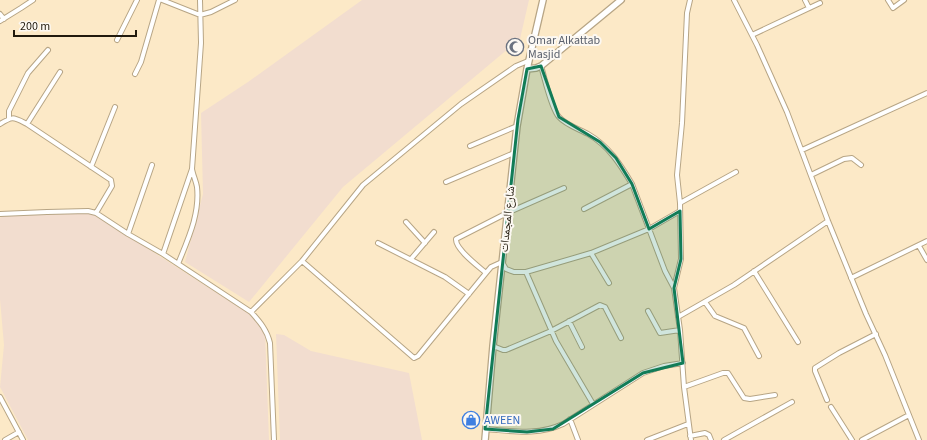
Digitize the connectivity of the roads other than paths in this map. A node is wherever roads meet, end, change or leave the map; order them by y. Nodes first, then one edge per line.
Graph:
1 (33, 0) edge
2 (137, 0) edge
3 (161, 0) edge
4 (200, 0) edge
5 (235, 0) edge
6 (543, 0) edge
7 (621, 0) edge
8 (690, 0) edge
9 (734, 0) edge
10 (804, 0) edge
11 (888, 0) edge
12 (904, 0) edge
13 (820, 3) dead end
14 (809, 8) junction
15 (0, 14) edge
16 (200, 15) junction
17 (2, 20) edge
18 (752, 35) junction
19 (117, 40) dead end
20 (48, 50) dead end
21 (528, 62) junction
22 (541, 66) junction
23 (527, 69) junction
24 (60, 72) dead end
25 (135, 74) dead end
26 (927, 92) edge
27 (116, 107) dead end
28 (9, 118) junction
29 (0, 124) edge
30 (27, 124) junction
31 (517, 126) junction
32 (470, 146) dead end
33 (802, 150) junction
34 (514, 153) junction
35 (152, 165) dead end
36 (861, 165) dead end
37 (91, 167) junction
38 (192, 169) junction
39 (736, 172) dead end
40 (811, 175) junction
41 (446, 182) dead end
42 (632, 184) junction
43 (564, 188) dead end
44 (680, 203) junction
45 (584, 209) dead end
46 (680, 212) junction
47 (96, 213) junction
48 (507, 213) junction
49 (0, 214) edge
50 (828, 221) junction
51 (406, 222) dead end
52 (649, 228) junction
53 (434, 232) dead end
54 (128, 234) junction
55 (927, 241) edge
56 (378, 243) dead end
57 (425, 243) junction
58 (919, 246) junction
59 (591, 253) junction
60 (163, 254) junction
61 (411, 259) junction
62 (927, 260) edge
63 (302, 261) junction
64 (502, 262) junction
65 (178, 264) junction
66 (754, 271) junction
67 (486, 272) junction
68 (526, 272) junction
69 (851, 278) junction
70 (609, 283) dead end
71 (674, 288) junction
72 (469, 294) junction
73 (705, 302) junction
74 (648, 311) dead end
75 (251, 312) junction
76 (678, 317) junction
77 (569, 321) junction
78 (680, 330) junction
79 (551, 331) junction
80 (876, 334) junction
81 (621, 338) dead end
82 (798, 342) dead end
83 (493, 346) junction
84 (582, 347) dead end
85 (760, 356) dead end
86 (683, 363) junction
87 (684, 387) junction
88 (775, 394) dead end
89 (1, 399) edge
90 (828, 400) dead end
91 (792, 402) dead end
92 (593, 404) junction
93 (831, 407) dead end
94 (909, 416) junction
95 (570, 419) junction
96 (688, 424) junction
97 (485, 429) junction
98 (19, 432) junction
99 (690, 438) edge
100 (5, 440) edge
101 (23, 440) edge
102 (274, 440) edge
103 (484, 440) edge
104 (578, 440) edge
105 (647, 440) edge
106 (711, 440) edge
107 (724, 440) edge
108 (852, 440) edge
109 (862, 440) edge
110 (919, 440) edge

1 - 17 street
2 - 19 street
3 - 16 street
3 - 25 street
4 - 16 street
5 - 16 street
6 - 21 main road, شارع المجمدات
7 - 22 main road
8 - 44 street
9 - 18 street
10 - 14 street
11 - 12 street
13 - 14 street
14 - 18 street
15 - 17 street
16 - 38 street
18 - 33 street
20 - 28 street
21 - 23 main road, شارع المجمدات
21 - 63 street
22 - 23 main road
22 - 42 street
23 - 31 main road, شارع المجمدات
24 - 30 street
26 - 33 street
27 - 37 street
28 - 29 street
28 - 30 street
30 - 37 street
31 - 32 street
31 - 34 main road, شارع المجمدات
33 - 40 street
34 - 41 street
34 - 48 main road, شارع المجمدات
35 - 54 street
36 - 40 street
37 - 47 street
38 - 60 street
38 - 65 street
39 - 44 street
40 - 50 street
42 - 45 street
42 - 52 street
43 - 48 street
44 - 46 street
46 - 52 street
46 - 71 street
47 - 49 street
47 - 54 street
48 - 64 main road, شارع المجمدات
48 - 67 street
50 - 66 street
50 - 69 street
51 - 57 street
52 - 59 street
52 - 71 street
53 - 57 street
54 - 60 street
55 - 58 street
56 - 61 street
57 - 61 street
58 - 62 street
58 - 69 street
59 - 68 street
59 - 70 street
60 - 65 street
61 - 72 street
63 - 72 street
63 - 75 street
64 - 67 street
64 - 68 street
64 - 83 main road, شارع المجمدات
65 - 75 street
66 - 73 street
66 - 82 street
67 - 72 street
68 - 79 street
69 - 80 street
71 - 76 street
73 - 76 street
73 - 85 street
74 - 78 street
75 - 102 street
76 - 78 street
77 - 79 street
77 - 81 street
77 - 84 street
78 - 86 street
79 - 83 street
79 - 92 street
80 - 90 street
80 - 94 street
83 - 97 main road, شارع المجمدات
86 - 87 street
86 - 92 street
87 - 88 street
87 - 96 street
89 - 98 street
91 - 107 street
92 - 95 street
93 - 108 street
94 - 109 street
94 - 110 street
95 - 97 street
95 - 104 street
96 - 99 street
96 - 105 street
97 - 103 main road, شارع المجمدات
98 - 100 street
98 - 101 street
99 - 106 street

